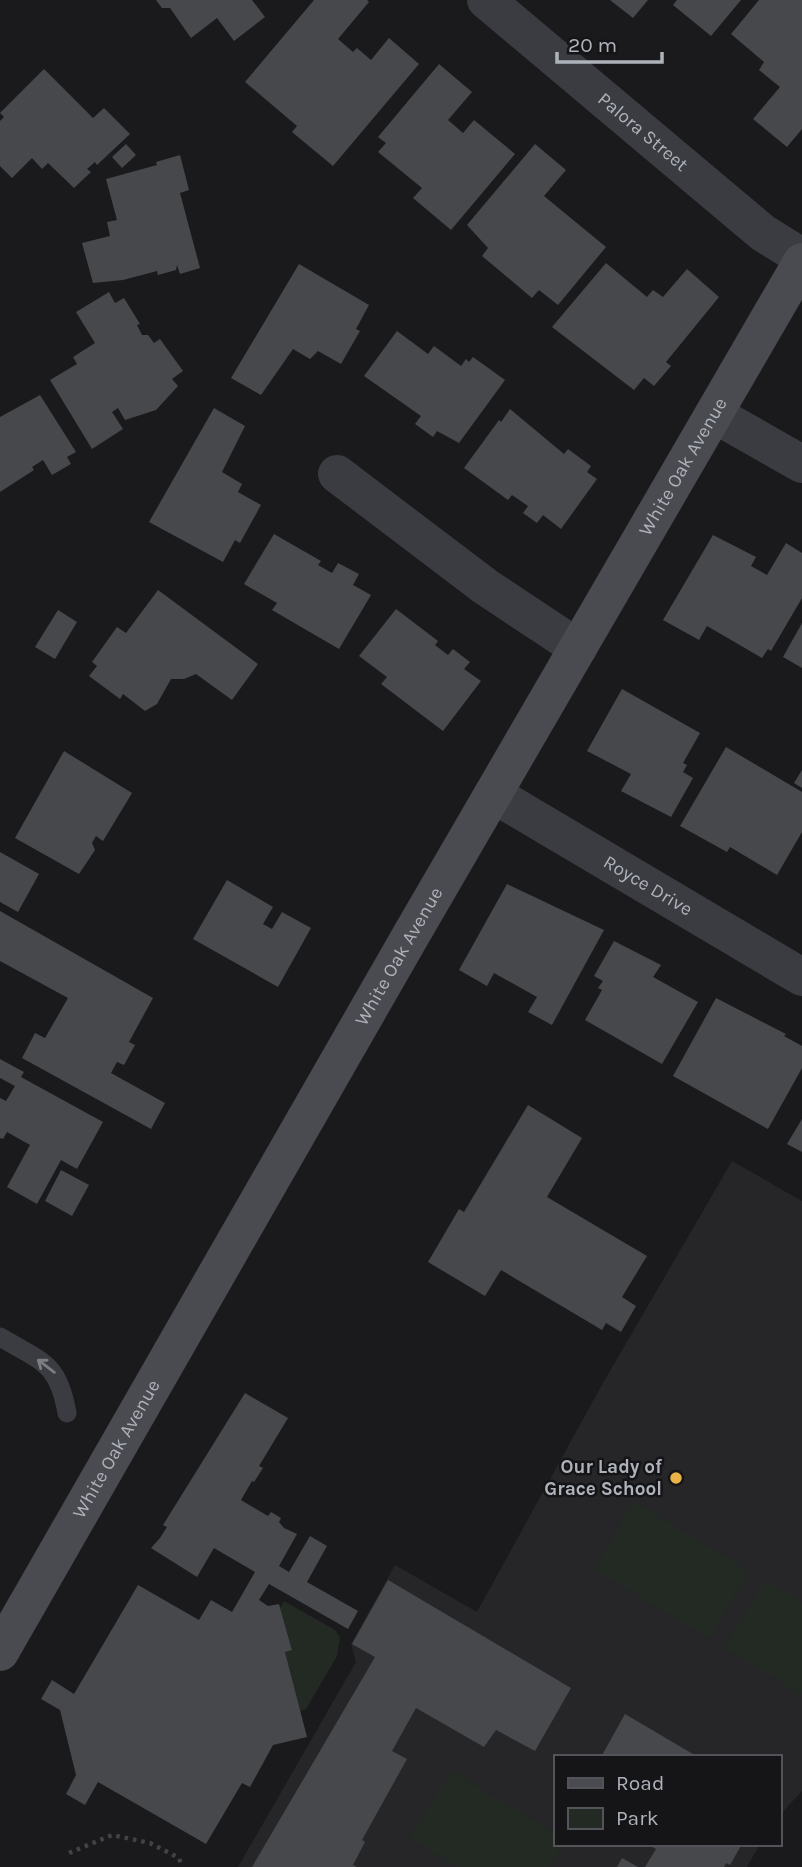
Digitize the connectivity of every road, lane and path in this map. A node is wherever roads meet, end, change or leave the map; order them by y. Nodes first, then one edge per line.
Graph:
1 (486, 0) edge
2 (802, 260) edge
3 (714, 414) junction
4 (802, 464) edge
5 (337, 474) dead end
6 (578, 648) junction
7 (493, 794) junction
8 (802, 977) edge
9 (0, 1337) edge
10 (67, 1413) dead end
11 (0, 1652) edge
12 (69, 1853) dead end
13 (182, 1867) edge

1 - 2 street, Palora Street
2 - 3 street, White Oak Avenue
3 - 4 street
3 - 6 street, White Oak Avenue
5 - 6 street
6 - 7 street, White Oak Avenue
7 - 8 street, Royce Drive
7 - 11 street, White Oak Avenue
10 -> 9 lane
12 - 13 path

